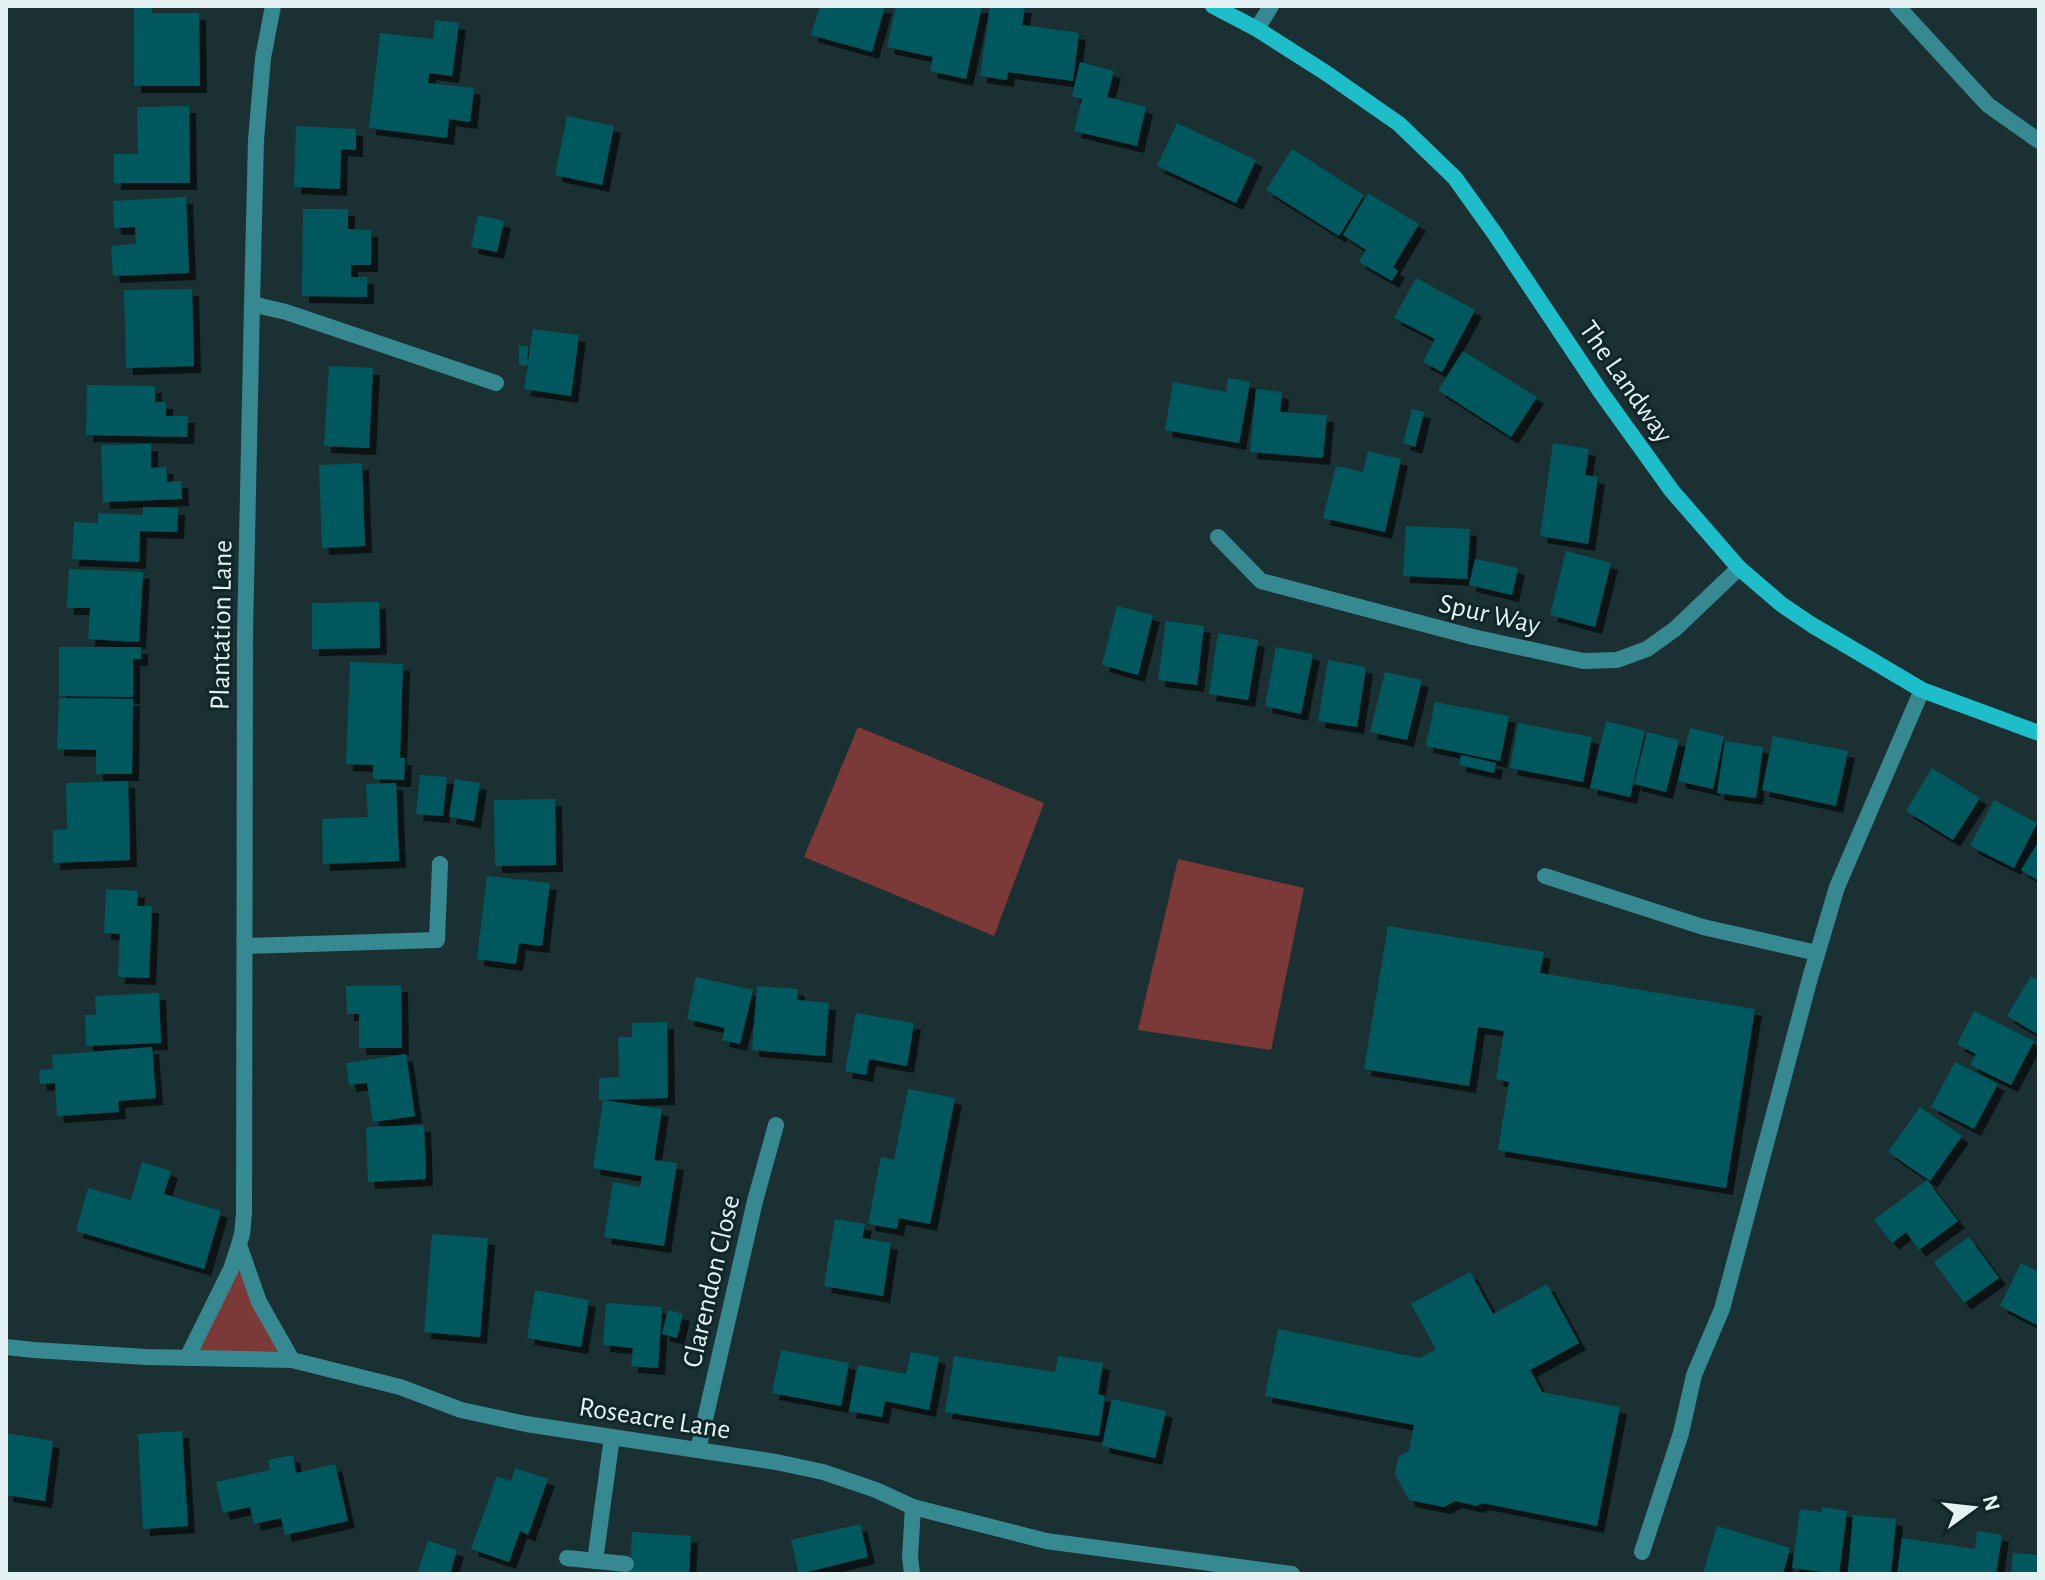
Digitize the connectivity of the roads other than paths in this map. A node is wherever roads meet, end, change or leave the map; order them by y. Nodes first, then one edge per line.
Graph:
1 (273, 6) edge
2 (1213, 6) edge
3 (1271, 6) edge
4 (1897, 6) edge
5 (1257, 29) junction
6 (2039, 141) edge
7 (252, 304) junction
8 (496, 383) dead end
9 (1218, 537) dead end
10 (1739, 568) junction
11 (1922, 690) junction
12 (2039, 733) edge
13 (440, 864) dead end
14 (1545, 876) dead end
15 (245, 946) junction
16 (1817, 953) junction
17 (776, 1125) dead end
18 (239, 1245) junction
19 (6, 1347) edge
20 (187, 1358) junction
21 (292, 1360) junction
22 (612, 1437) junction
23 (698, 1450) junction
24 (913, 1507) junction
25 (1642, 1552) dead end
26 (567, 1558) dead end
27 (595, 1561) junction
28 (626, 1564) dead end
29 (912, 1574) edge
30 (1292, 1574) edge

1 - 7 street, Plantation Lane
2 - 5 street, The Landway
3 - 5 street
4 - 6 street
5 - 10 street, The Landway
7 - 8 street
7 - 15 street, Plantation Lane
9 - 10 street, Spur Way
10 - 11 street, The Landway
11 - 12 street, The Landway
11 - 16 street
13 - 15 street
14 - 16 street
15 - 18 street, Plantation Lane
16 - 25 street
17 - 23 street, Clarendon Close
18 - 20 street, Plantation Lane
18 - 21 street, Plantation Lane
19 - 20 street, Roseacre Lane
20 - 21 street, Roseacre Lane
21 - 22 street, Roseacre Lane
22 - 23 street, Roseacre Lane
22 - 27 street
23 - 24 street, Roseacre Lane
24 - 29 street
24 - 30 street, Roseacre Lane
26 - 27 street
27 - 28 street

